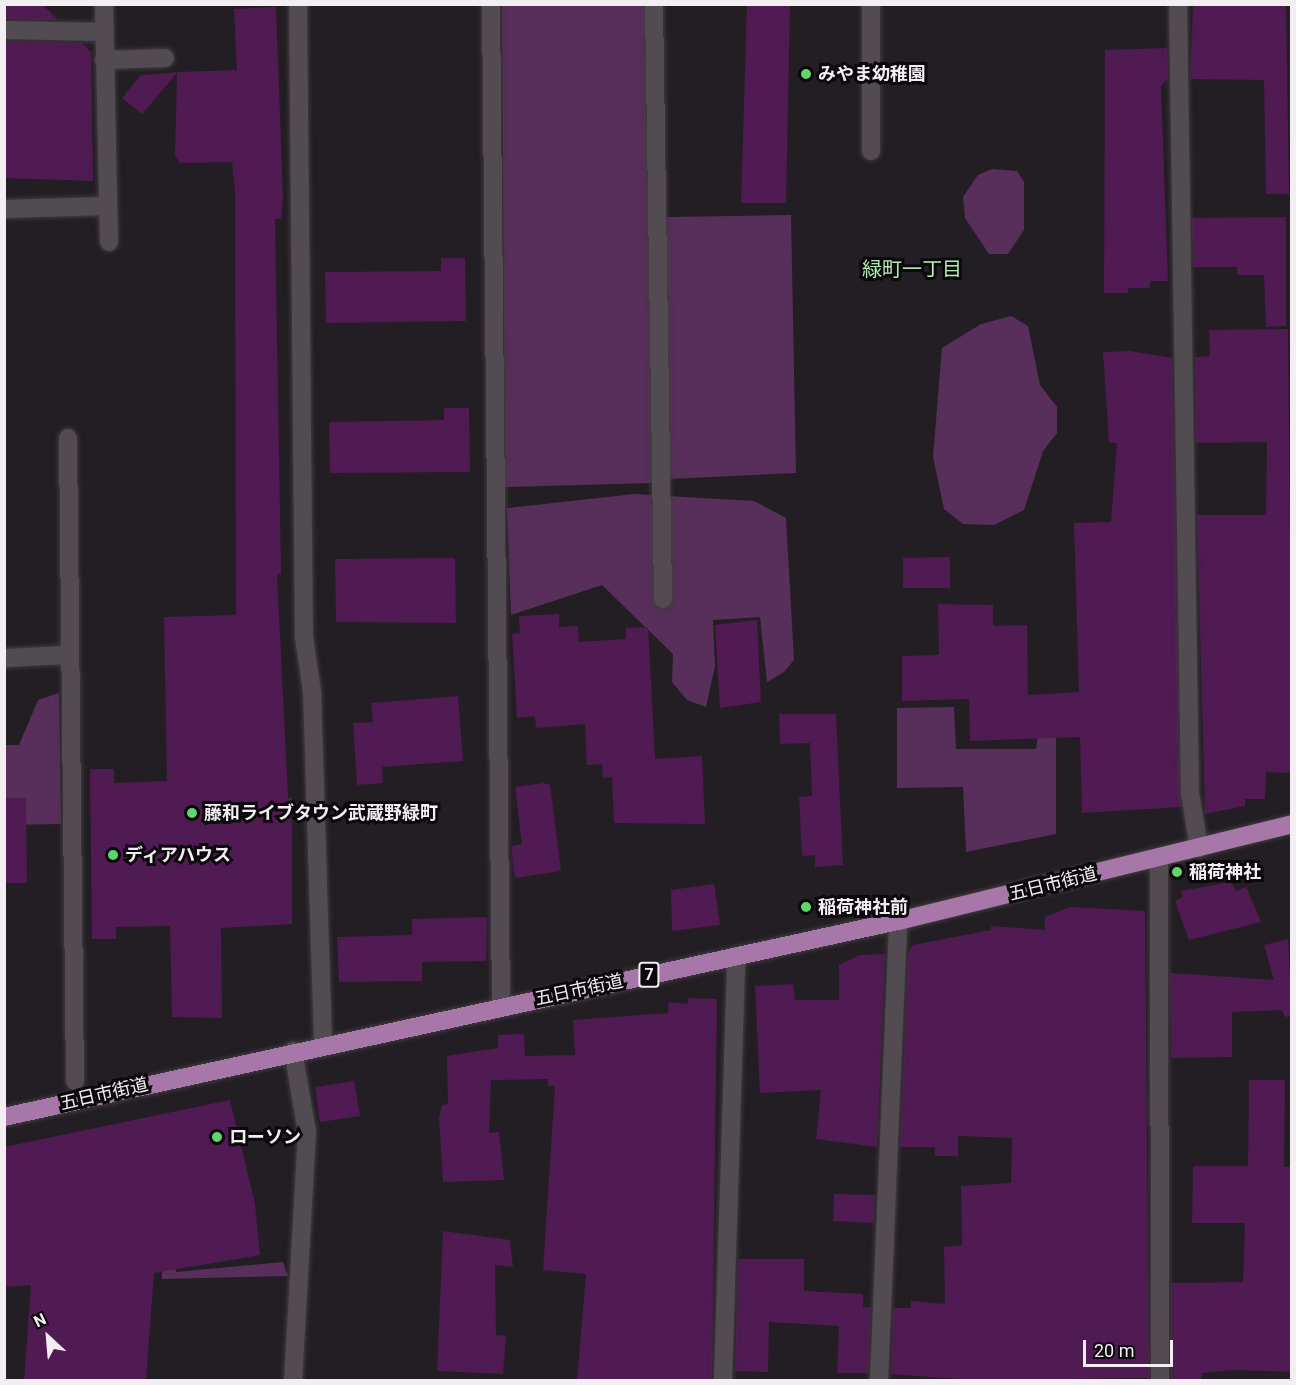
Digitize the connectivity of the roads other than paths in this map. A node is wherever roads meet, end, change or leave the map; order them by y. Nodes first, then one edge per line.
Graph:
1 (104, 4) edge
2 (298, 4) edge
3 (491, 4) edge
4 (654, 4) edge
5 (871, 4) edge
6 (1178, 4) edge
7 (4, 30) edge
8 (104, 32) junction
9 (165, 58) dead end
10 (104, 60) junction
11 (871, 151) dead end
12 (106, 206) junction
13 (4, 209) edge
14 (109, 242) dead end
15 (68, 438) dead end
16 (663, 599) dead end
17 (68, 655) junction
18 (4, 658) edge
19 (1292, 824) edge
20 (1199, 848) junction
21 (1159, 858) junction
22 (898, 921) junction
23 (736, 956) junction
24 (501, 1007) junction
25 (323, 1044) junction
26 (293, 1051) junction
27 (75, 1081) dead end
28 (4, 1117) edge
29 (293, 1380) edge
30 (723, 1380) edge
31 (879, 1380) edge
32 (1160, 1380) edge

1 - 8 street
2 - 25 street
3 - 24 street
4 - 16 street
5 - 11 street
6 - 20 street
7 - 8 street
8 - 10 street
9 - 10 street
10 - 12 street
12 - 13 street
12 - 14 street
15 - 17 street
17 - 18 street
17 - 27 street
19 - 20 main road, 五日市街道 / 7
20 - 21 main road, 五日市街道 / 7
21 - 22 main road, 五日市街道 / 7
21 - 32 street
22 - 23 main road, 五日市街道 / 7
22 - 31 street
23 - 24 main road, 五日市街道 / 7
23 - 30 street
24 - 25 main road, 五日市街道 / 7
25 - 26 main road, 五日市街道 / 7
26 - 28 main road, 五日市街道 / 7
26 - 29 street

